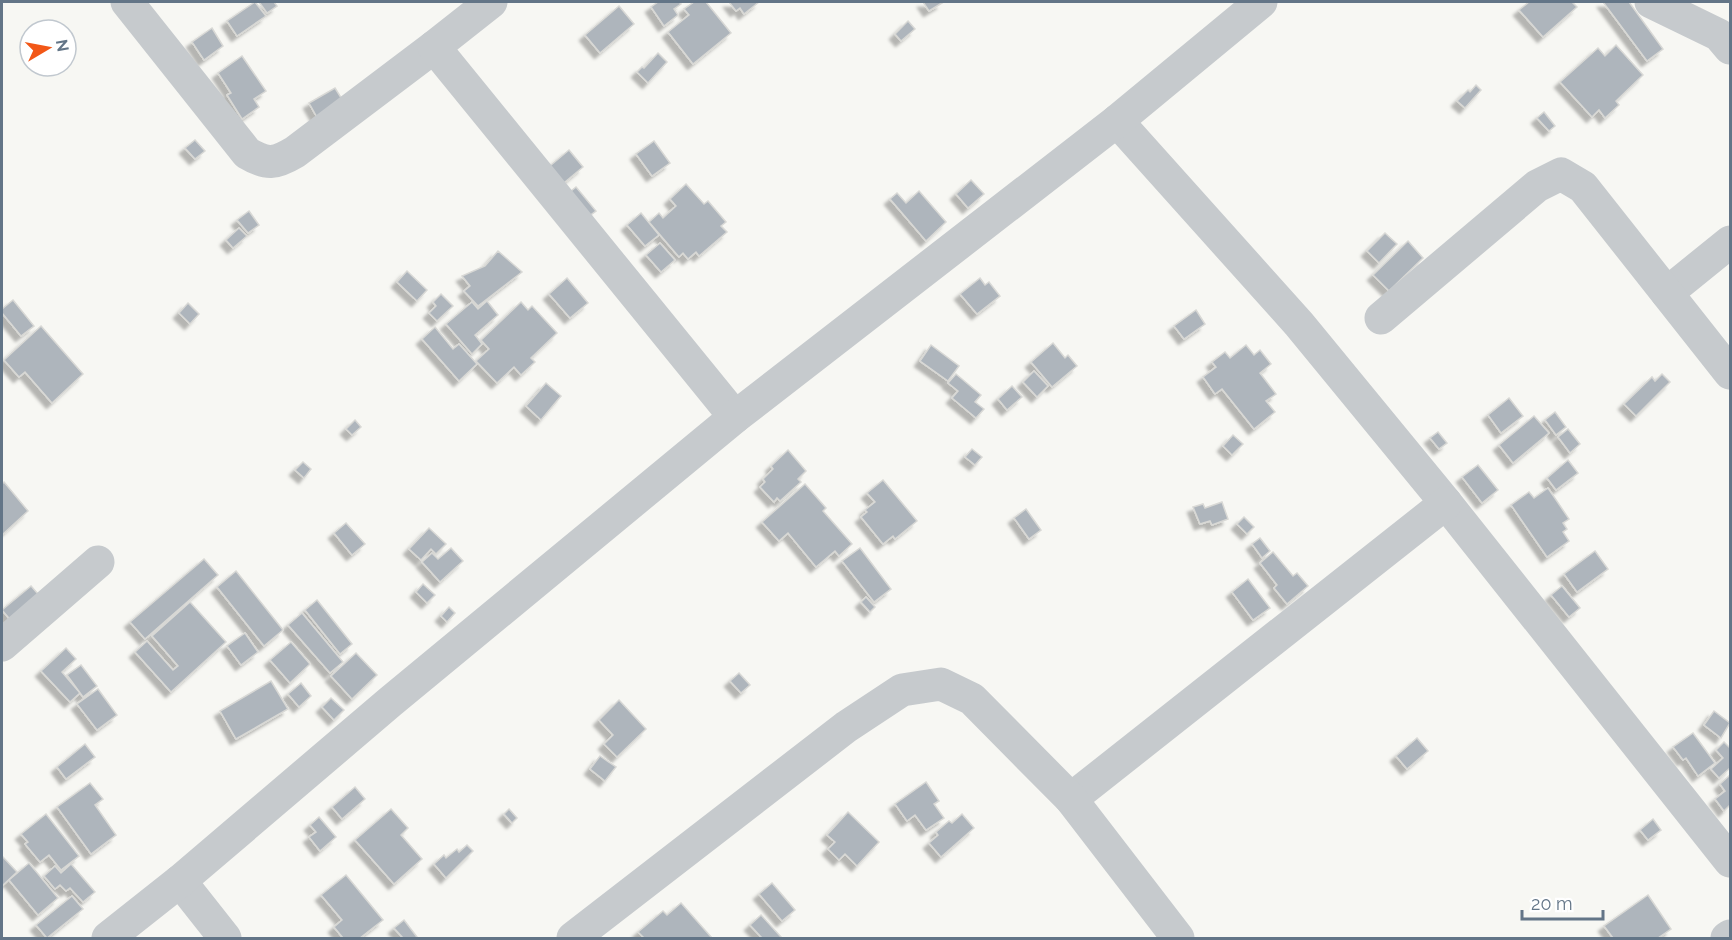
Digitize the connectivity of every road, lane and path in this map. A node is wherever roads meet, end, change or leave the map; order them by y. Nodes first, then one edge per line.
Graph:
1 (127, 2) edge
2 (491, 2) edge
3 (1261, 2) edge
4 (1651, 2) edge
5 (434, 46) junction
6 (1731, 48) edge
7 (1117, 121) junction
8 (1731, 242) edge
9 (1667, 293) junction
10 (1381, 318) dead end
11 (1731, 374) edge
12 (735, 417) junction
13 (1446, 503) junction
14 (98, 562) dead end
15 (2, 645) edge
16 (1071, 800) junction
17 (1731, 861) edge
18 (180, 881) junction
19 (108, 939) edge
20 (225, 939) edge
21 (573, 939) edge
22 (1178, 939) edge

1 - 5 street
2 - 5 street
3 - 7 street
4 - 6 street
5 - 12 street
7 - 12 street
7 - 13 street
8 - 9 street
9 - 10 street
9 - 11 street
12 - 18 street
13 - 16 street
13 - 17 street
14 - 15 street
16 - 21 street
16 - 22 street
18 - 19 street
18 - 20 street

